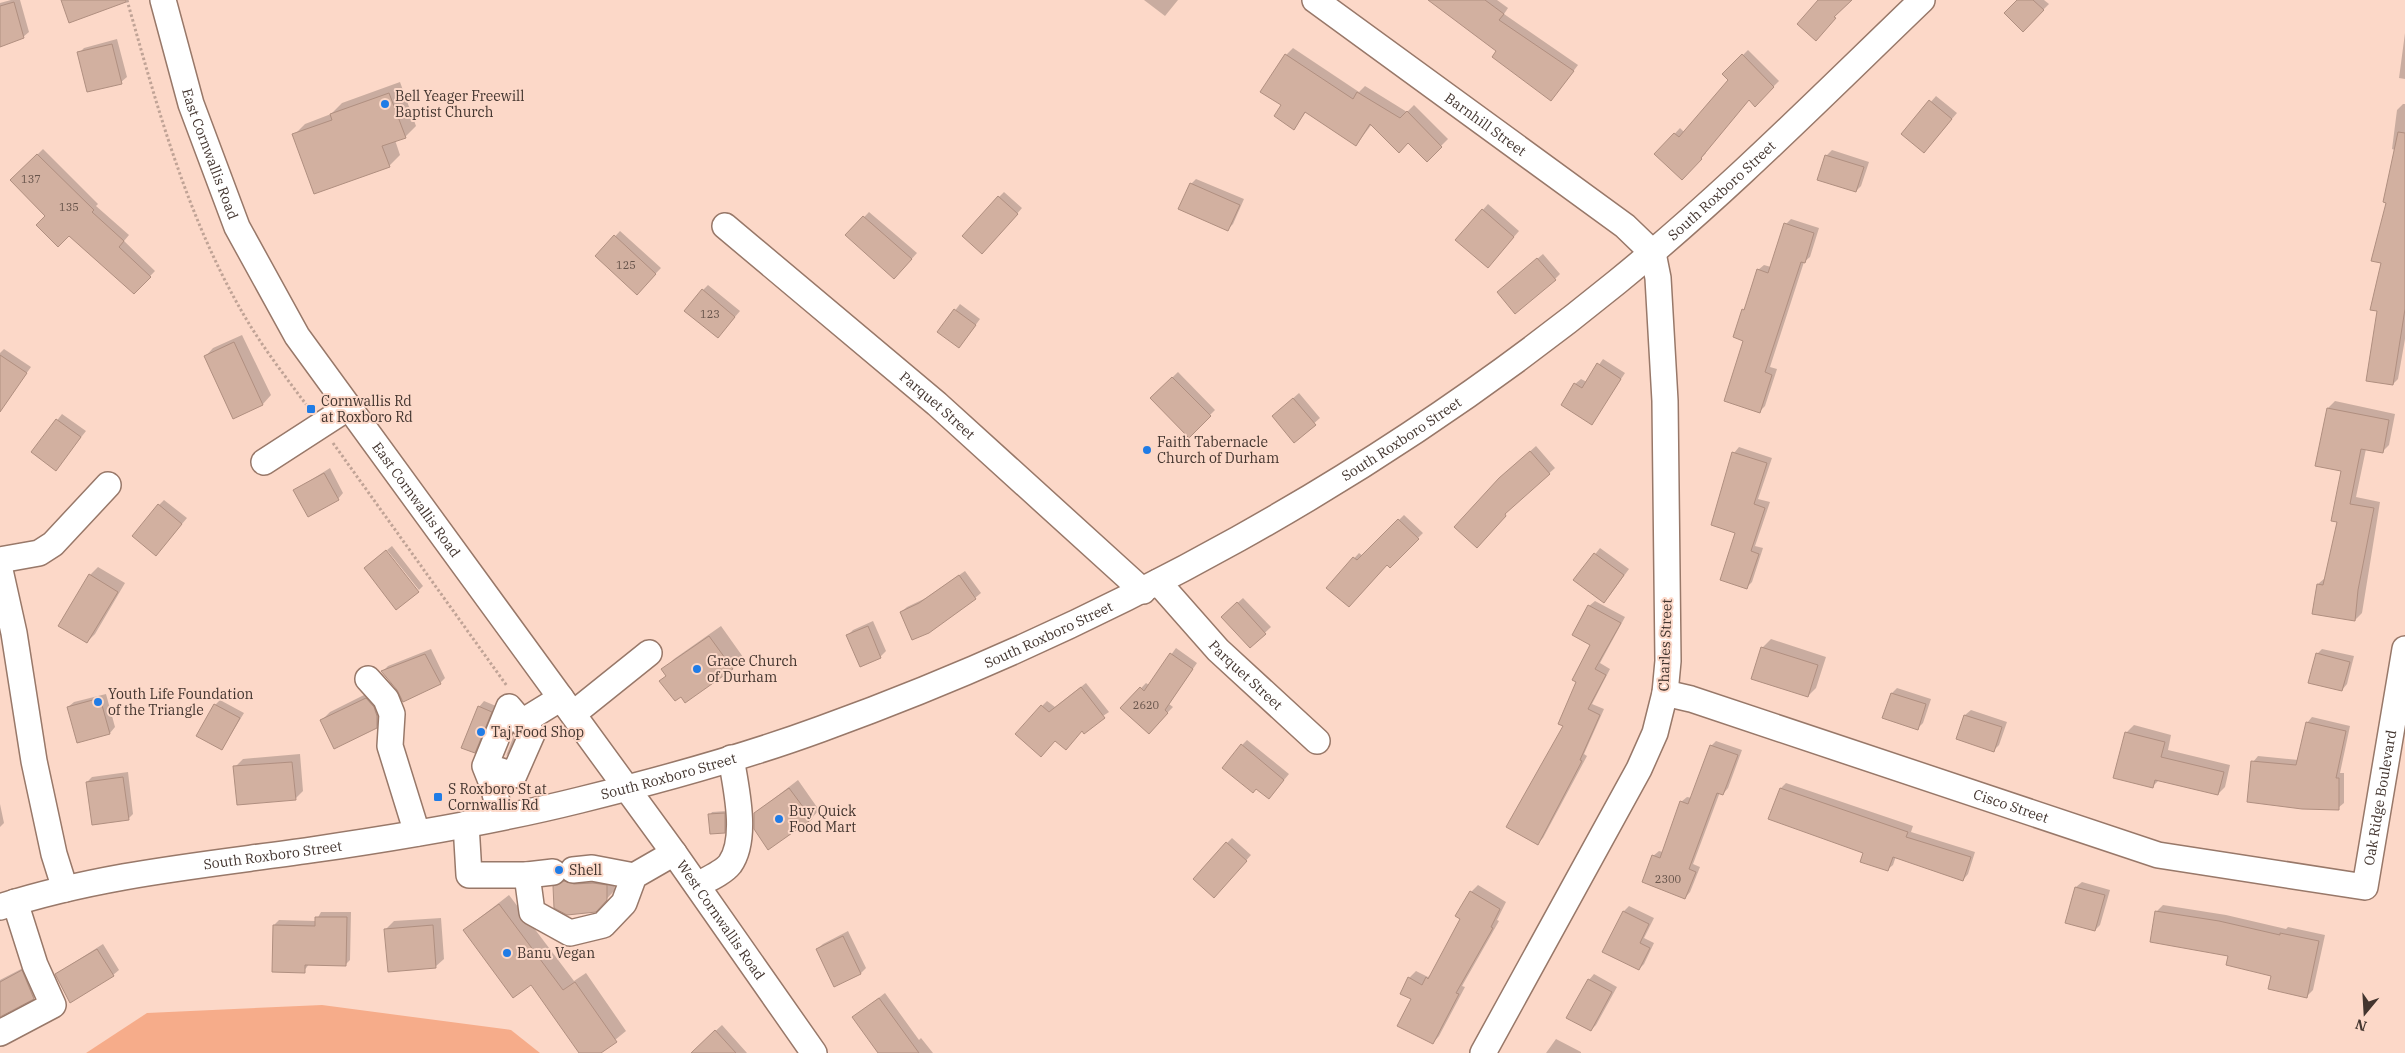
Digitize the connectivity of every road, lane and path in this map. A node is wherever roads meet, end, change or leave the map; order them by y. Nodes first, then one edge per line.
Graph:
1 (163, 0) edge
2 (1316, 0) edge
3 (1922, 0) edge
4 (725, 226) dead end
5 (1653, 253) junction
6 (348, 406) junction
7 (264, 462) dead end
8 (108, 485) dead end
9 (0, 560) edge
10 (0, 570) edge
11 (1150, 586) junction
12 (2405, 649) edge
13 (649, 653) dead end
14 (368, 679) dead end
15 (1665, 692) junction
16 (567, 706) junction
17 (1317, 741) dead end
18 (731, 758) junction
19 (626, 788) junction
20 (501, 817) junction
21 (466, 824) junction
22 (417, 833) junction
23 (674, 853) junction
24 (527, 875) junction
25 (634, 876) junction
26 (697, 885) junction
27 (2365, 886) joint
28 (65, 889) junction
29 (7, 904) edge
30 (0, 1033) edge
31 (814, 1053) edge
32 (1483, 1053) edge

1 - 6 street, East Cornwallis Road
2 - 5 street, Barnhill Street
3 - 5 street, South Roxboro Street
4 - 11 street, Parquet Street
5 - 11 street, South Roxboro Street
5 - 15 street, Charles Street
6 - 7 street
6 - 16 street, East Cornwallis Road
8 - 9 street
10 - 28 street
11 - 17 street, Parquet Street
11 - 18 street, South Roxboro Street
12 - 27 street, Oak Ridge Boulevard
13 - 16 street
14 - 22 street
15 - 27 street, Cisco Street
15 - 32 street, Charles Street
16 - 19 street, East Cornwallis Road
16 - 20 street
18 - 19 street, South Roxboro Street
18 - 26 street
19 - 20 street, South Roxboro Street
19 - 23 street, West Cornwallis Road
20 - 21 street, South Roxboro Street
21 - 22 street, South Roxboro Street
21 - 24 street
22 - 28 street, South Roxboro Street
23 - 25 street
23 - 26 street, West Cornwallis Road
24 - 25 street
24 - 25 street
26 - 31 street, West Cornwallis Road
28 - 29 street, South Roxboro Street
29 - 30 street

